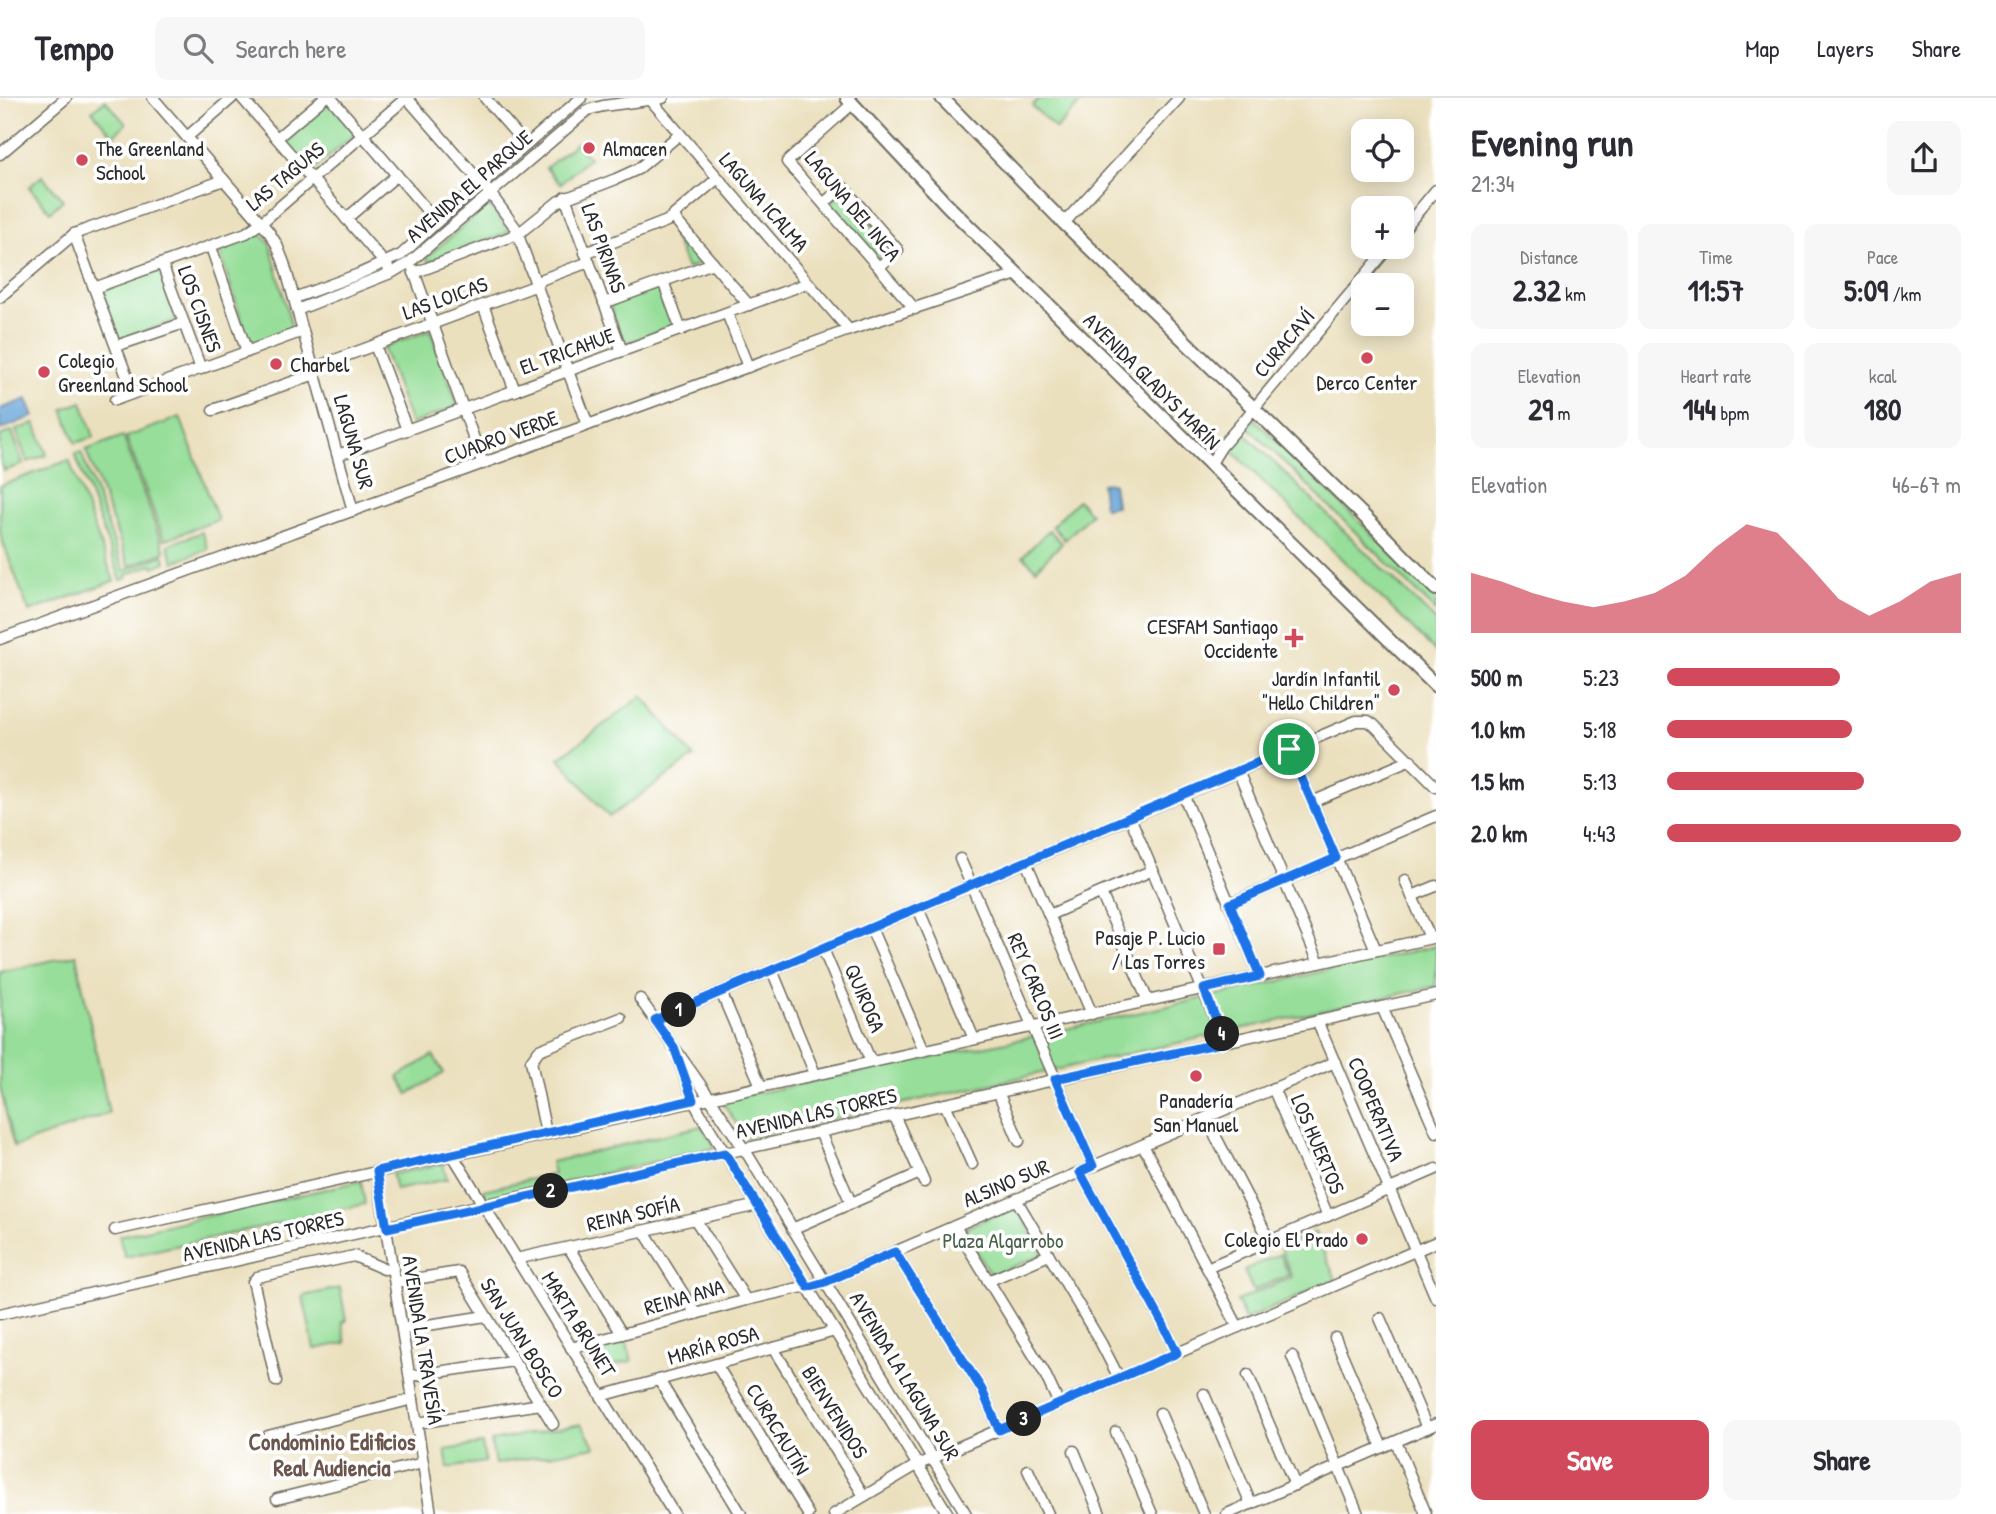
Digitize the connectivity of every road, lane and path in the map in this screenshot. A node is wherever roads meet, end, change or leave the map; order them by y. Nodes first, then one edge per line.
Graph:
1 (66, 98) edge
2 (153, 98) edge
3 (232, 98) edge
4 (242, 98) edge
5 (324, 98) edge
6 (331, 98) edge
7 (406, 98) edge
8 (486, 98) edge
9 (663, 98) edge
10 (942, 98) edge
11 (1179, 98) edge
12 (576, 99) edge
13 (650, 99) edge
14 (849, 101) edge
15 (680, 134) junction
16 (363, 135) junction
17 (187, 137) junction
18 (277, 138) junction
19 (526, 145) junction
20 (0, 154) edge
21 (397, 176) junction
22 (718, 178) junction
23 (312, 179) junction
24 (224, 180) junction
25 (481, 184) junction
26 (1436, 190) edge
27 (490, 193) junction
28 (565, 197) junction
29 (824, 203) junction
30 (673, 217) junction
31 (1414, 217) edge
32 (346, 219) junction
33 (437, 222) junction
34 (261, 223) junction
35 (1064, 223) junction
36 (75, 234) junction
37 (518, 234) junction
38 (211, 247) junction
39 (587, 257) junction
40 (1379, 259) edge
41 (410, 262) junction
42 (713, 263) junction
43 (162, 264) junction
44 (385, 264) junction
45 (878, 267) junction
46 (393, 272) junction
47 (414, 273) junction
48 (1017, 274) junction
49 (663, 281) junction
50 (808, 283) junction
51 (537, 284) junction
52 (94, 288) junction
53 (0, 297) edge
54 (294, 298) junction
55 (604, 303) junction
56 (483, 305) junction
57 (749, 305) junction
58 (915, 309) junction
59 (297, 310) junction
60 (727, 313) junction
61 (184, 323) junction
62 (432, 324) junction
63 (681, 330) junction
64 (849, 330) junction
65 (303, 331) junction
66 (375, 345) junction
67 (116, 346) junction
68 (622, 351) junction
69 (247, 352) junction
70 (748, 367) junction
71 (201, 369) junction
72 (314, 371) junction
73 (568, 371) junction
74 (515, 391) junction
75 (133, 393) junction
76 (115, 400) dead end
77 (1255, 408) junction
78 (213, 410) dead end
79 (463, 410) junction
80 (588, 425) junction
81 (407, 430) junction
82 (338, 456) junction
83 (483, 464) junction
84 (1210, 465) junction
85 (353, 511) junction
86 (1436, 589) edge
87 (0, 639) edge
88 (1436, 686) edge
89 (1289, 749) junction
90 (1411, 760) junction
91 (1238, 771) junction
92 (1436, 787) edge
93 (1183, 794) junction
94 (1312, 802) junction
95 (1436, 816) edge
96 (1130, 817) junction
97 (1336, 858) junction
98 (960, 859) dead end
99 (1026, 862) junction
100 (1153, 870) junction
101 (1405, 880) dead end
102 (1284, 881) junction
103 (971, 885) junction
104 (1436, 886) edge
105 (1101, 892) junction
106 (1412, 896) junction
107 (1230, 904) junction
108 (918, 908) junction
109 (1049, 915) junction
110 (871, 928) junction
111 (1433, 937) edge
112 (822, 949) junction
113 (1376, 950) junction
114 (1319, 963) junction
115 (772, 970) junction
116 (1260, 976) junction
117 (1204, 989) junction
118 (721, 992) junction
119 (1436, 995) edge
120 (640, 999) dead end
121 (1148, 1001) junction
122 (1382, 1007) junction
123 (1092, 1014) junction
124 (621, 1018) dead end
125 (655, 1020) junction
126 (1317, 1021) junction
127 (1032, 1027) junction
128 (974, 1039) junction
129 (1225, 1042) junction
130 (674, 1047) junction
131 (924, 1050) junction
132 (871, 1062) junction
133 (1335, 1062) junction
134 (816, 1074) junction
135 (1055, 1079) junction
136 (761, 1086) junction
137 (1273, 1088) junction
138 (998, 1092) junction
139 (709, 1097) junction
140 (693, 1100) junction
141 (945, 1104) junction
142 (894, 1115) junction
143 (1206, 1118) junction
144 (820, 1132) junction
145 (1436, 1132) edge
146 (547, 1133) junction
147 (1019, 1142) dead end
148 (1143, 1144) junction
149 (743, 1149) junction
150 (725, 1153) junction
151 (452, 1154) junction
152 (972, 1164) dead end
153 (1093, 1166) junction
154 (1436, 1169) edge
155 (377, 1171) junction
156 (1080, 1172) junction
157 (1389, 1189) junction
158 (1016, 1199) junction
159 (851, 1203) junction
160 (482, 1205) junction
161 (758, 1205) junction
162 (1328, 1216) junction
163 (695, 1219) junction
164 (955, 1226) junction
165 (387, 1228) junction
166 (792, 1229) junction
167 (115, 1230) dead end
168 (644, 1231) junction
169 (1270, 1241) junction
170 (1436, 1242) edge
171 (569, 1248) junction
172 (1416, 1251) junction
173 (895, 1252) junction
174 (1049, 1255) junction
175 (516, 1259) junction
176 (393, 1268) junction
177 (1207, 1268) junction
178 (988, 1281) junction
179 (395, 1282) junction
180 (825, 1282) junction
181 (808, 1287) junction
182 (1436, 1298) edge
183 (746, 1300) junction
184 (0, 1314) edge
185 (696, 1314) junction
186 (486, 1316) junction
187 (1380, 1318) dead end
188 (1238, 1327) junction
189 (402, 1329) junction
190 (835, 1331) junction
191 (622, 1334) junction
192 (1335, 1338) dead end
193 (571, 1348) junction
194 (773, 1348) junction
195 (1177, 1353) junction
196 (1292, 1356) dead end
197 (514, 1361) junction
198 (716, 1364) junction
199 (1248, 1375) dead end
200 (410, 1377) junction
201 (1119, 1378) junction
202 (659, 1380) junction
203 (276, 1381) dead end
204 (1204, 1394) dead end
205 (601, 1396) junction
206 (413, 1399) junction
207 (541, 1404) junction
208 (1059, 1404) junction
209 (1160, 1413) dead end
210 (417, 1423) junction
211 (553, 1424) dead end
212 (1432, 1426) edge
213 (999, 1430) junction
214 (1116, 1432) dead end
215 (268, 1436) dead end
216 (1396, 1442) junction
217 (1382, 1447) junction
218 (1074, 1451) dead end
219 (933, 1458) junction
220 (423, 1463) junction
221 (917, 1465) junction
222 (1338, 1466) junction
223 (1028, 1470) dead end
224 (1295, 1485) junction
225 (864, 1496) junction
226 (277, 1499) dead end
227 (1251, 1504) junction
228 (431, 1514) edge
229 (674, 1514) edge
230 (741, 1514) edge
231 (808, 1514) edge
232 (834, 1514) edge
233 (948, 1514) edge
234 (966, 1514) edge
235 (1048, 1514) edge
236 (1100, 1514) edge
237 (1152, 1514) edge
238 (1204, 1514) edge
239 (1227, 1514) edge
240 (1358, 1514) edge
241 (1426, 1514) edge

1 - 20 street
2 - 17 street, LAGUNA SUR
3 - 17 street
4 - 18 street
5 - 18 street
6 - 16 street
7 - 16 street, LAS TAGUAS
7 - 25 street
8 - 19 street
9 - 13 street, AVENIDA EL PARQUE
10 - 35 main road
11 - 35 street
12 - 19 street, AVENIDA EL PARQUE
13 - 15 street, LAGUNA ICALMA
13 - 27 street, AVENIDA EL PARQUE
14 - 29 street, LAGUNA DEL INCA
14 - 48 main road, AVENIDA GLADYS MARÍN
15 - 22 street, LAGUNA ICALMA
15 - 28 street
16 - 21 street
16 - 23 street, LAS TAGUAS
17 - 24 street, LAGUNA SUR
18 - 23 street
19 - 25 street, AVENIDA EL PARQUE
21 - 32 street
21 - 33 street
22 - 30 street, LAS LOICAS
22 - 50 street, LAGUNA ICALMA
23 - 32 street
23 - 34 street, LAS TAGUAS
24 - 34 street, LAGUNA SUR
24 - 36 street
25 - 27 street
25 - 33 street, AVENIDA EL PARQUE
26 - 31 street
27 - 37 street
27 - 41 street, AVENIDA EL PARQUE
28 - 37 street
28 - 39 street, LAS PIRINAS
29 - 45 street, LAGUNA DEL INCA
29 - 45 street
30 - 39 street, LAS LOICAS
30 - 42 street
32 - 44 street
33 - 44 street, AVENIDA EL PARQUE
34 - 38 street, LAS TAGUAS
34 - 54 street, LAGUNA SUR
35 - 77 main road
36 - 52 street
36 - 53 street
37 - 47 street
37 - 51 street
38 - 43 street, LAS TAGUAS
38 - 69 street
39 - 51 street, LAS LOICAS
39 - 55 street, LAS PIRINAS
40 - 77 street, CURACAVÍ
41 - 46 street, AVENIDA EL PARQUE
41 - 47 street
42 - 49 street
42 - 57 street
43 - 52 street, LAS TAGUAS
43 - 61 street, LOS CISNES
44 - 46 street
44 - 54 street, AVENIDA EL PARQUE
45 - 58 street, LAGUNA DEL INCA
46 - 59 street, AVENIDA EL PARQUE
47 - 62 street
48 - 58 street, CUADRO VERDE
48 - 84 main road, AVENIDA GLADYS MARÍN
49 - 55 street
49 - 63 street
50 - 57 street, EL TRICAHUE
50 - 64 street, LAGUNA ICALMA
51 - 56 street, LAS LOICAS
51 - 73 street
52 - 67 street
54 - 59 street, LAGUNA SUR
55 - 68 street, LAS PIRINAS
56 - 62 street, LAS LOICAS
56 - 74 street
57 - 60 street, EL TRICAHUE
58 - 64 street, CUADRO VERDE
59 - 65 street, LAGUNA SUR
60 - 63 street, EL TRICAHUE
60 - 70 street
61 - 67 street
61 - 71 street, LOS CISNES
62 - 66 street, LAS LOICAS
62 - 79 street
63 - 68 street, EL TRICAHUE
64 - 70 street, CUADRO VERDE
65 - 69 street
65 - 72 street, LAGUNA SUR
66 - 72 street, LAS LOICAS
66 - 81 street
67 - 75 street
68 - 73 street, EL TRICAHUE
69 - 71 street
70 - 80 street, CUADRO VERDE
71 - 75 street
72 - 78 street, LAS LOICAS
72 - 82 street, LAGUNA SUR
73 - 74 street, EL TRICAHUE
73 - 80 street
74 - 79 street, EL TRICAHUE
75 - 76 street
77 - 84 street, CURACAVÍ
77 - 86 main road
79 - 81 street, EL TRICAHUE
79 - 83 street
80 - 83 street, CUADRO VERDE
81 - 82 street, EL TRICAHUE
82 - 85 street, LAGUNA SUR
83 - 85 street, CUADRO VERDE
84 - 88 main road, AVENIDA GLADYS MARÍN
85 - 87 street, CUADRO VERDE
89 - 90 street
89 - 91 street
89 - 94 street
90 - 92 street
90 - 94 street
91 - 93 street
91 - 102 street
93 - 96 street
93 - 107 street
94 - 97 street
95 - 97 street
96 - 99 street
96 - 100 street
97 - 102 street
97 - 113 street
98 - 103 street, REY CARLOS III
99 - 103 street
99 - 109 street
100 - 105 street
100 - 117 street
101 - 106 street
102 - 107 street
102 - 114 street
103 - 108 street
103 - 127 street, REY CARLOS III
104 - 106 street
105 - 109 street
105 - 121 street
106 - 111 street
107 - 116 street
108 - 110 street
108 - 128 street
109 - 123 street
110 - 112 street
110 - 131 street
111 - 113 street, AVENIDA LAS TORRES
112 - 115 street
112 - 132 street, QUIROGA
113 - 114 street, AVENIDA LAS TORRES
114 - 116 street, AVENIDA LAS TORRES
115 - 118 street
115 - 134 street
116 - 117 street, AVENIDA LAS TORRES
117 - 121 street, AVENIDA LAS TORRES
117 - 129 street
118 - 125 street
118 - 136 street
119 - 122 street, AVENIDA LAS TORRES
120 - 125 street, AVENIDA LA LAGUNA SUR
121 - 123 street, AVENIDA LAS TORRES
122 - 126 street, AVENIDA LAS TORRES
122 - 145 street
123 - 127 street, AVENIDA LAS TORRES
124 - 146 street
125 - 130 street, AVENIDA LA LAGUNA SUR
126 - 129 street, AVENIDA LAS TORRES
126 - 133 street, COOPERATIVA
127 - 128 street, AVENIDA LAS TORRES
127 - 135 street, REY CARLOS III
128 - 131 street, AVENIDA LAS TORRES
129 - 135 street, AVENIDA LAS TORRES
130 - 139 street, AVENIDA LA LAGUNA SUR
130 - 140 street, AVENIDA LA LAGUNA SUR
131 - 132 street, AVENIDA LAS TORRES
132 - 134 street, AVENIDA LAS TORRES
133 - 137 street, ALSINO SUR
133 - 157 street, COOPERATIVA
134 - 136 street, AVENIDA LAS TORRES
135 - 138 street, AVENIDA LAS TORRES
135 - 153 street, REY CARLOS III
136 - 139 street, AVENIDA LAS TORRES
137 - 143 street, ALSINO SUR
137 - 162 street, LOS HUERTOS
138 - 141 street, AVENIDA LAS TORRES
138 - 147 street
139 - 140 street, AVENIDA LAS TORRES
139 - 149 street, AVENIDA LA LAGUNA SUR
140 - 146 street, AVENIDA LAS TORRES
140 - 150 street, AVENIDA LA LAGUNA SUR
141 - 142 street, AVENIDA LAS TORRES
141 - 152 street
142 - 144 street, AVENIDA LAS TORRES
142 - 159 street
143 - 148 street, ALSINO SUR
143 - 169 street
144 - 149 street, AVENIDA LAS TORRES
144 - 159 street
146 - 151 street, AVENIDA LAS TORRES
148 - 153 street, ALSINO SUR
148 - 177 street
149 - 150 street, AVENIDA LAS TORRES
149 - 166 street, AVENIDA LA LAGUNA SUR
150 - 160 street, AVENIDA LAS TORRES
150 - 161 street, AVENIDA LA LAGUNA SUR
151 - 155 street, AVENIDA LAS TORRES
151 - 160 street, MARTA BRUNET
153 - 156 street, ALSINO SUR
154 - 157 street
155 - 165 street, AVENIDA LA TRAVESÍA
155 - 167 street, AVENIDA LAS TORRES
156 - 158 street, ALSINO SUR
156 - 195 street
157 - 162 street
157 - 172 street, COOPERATIVA
158 - 164 street, ALSINO SUR
158 - 174 street
159 - 166 street
160 - 165 street, AVENIDA LAS TORRES
160 - 175 street, MARTA BRUNET
161 - 163 street, REINA SOFÍA
161 - 181 street, AVENIDA LA LAGUNA SUR
162 - 169 street
163 - 168 street, REINA SOFÍA
163 - 183 street
164 - 173 street, ALSINO SUR
164 - 178 street
165 - 176 street, AVENIDA LA TRAVESÍA
165 - 184 street, AVENIDA LAS TORRES
166 - 180 street, AVENIDA LA LAGUNA SUR
168 - 171 street, REINA SOFÍA
168 - 185 street
169 - 177 street
170 - 172 street
171 - 175 street, REINA SOFÍA
171 - 191 street
172 - 182 street, COOPERATIVA
172 - 188 street
173 - 180 street, ALSINO SUR
173 - 213 street
174 - 178 street
174 - 201 street
175 - 193 street, MARTA BRUNET
176 - 179 street, AVENIDA LA TRAVESÍA
176 - 203 street
177 - 188 street
178 - 208 street
179 - 186 street, SAN JUAN BOSCO
179 - 189 street, AVENIDA LA TRAVESÍA
180 - 181 street, ALSINO SUR
180 - 219 street, AVENIDA LA LAGUNA SUR
181 - 183 street, REINA ANA
181 - 190 street, AVENIDA LA LAGUNA SUR
183 - 185 street, REINA ANA
185 - 191 street, REINA ANA
186 - 189 street
186 - 197 street, SAN JUAN BOSCO
187 - 212 street
188 - 195 street
189 - 200 street, AVENIDA LA TRAVESÍA
190 - 194 street, MARÍA ROSA
190 - 221 street, AVENIDA LA LAGUNA SUR
191 - 193 street, REINA ANA
192 - 217 street
193 - 205 street, MARTA BRUNET
194 - 198 street, MARÍA ROSA
194 - 225 street, BIENVENIDOS
195 - 201 street
196 - 222 street
197 - 200 street
197 - 207 street, SAN JUAN BOSCO
198 - 202 street, MARÍA ROSA
198 - 231 street, CURACAUTÍN
199 - 224 street
200 - 206 street, AVENIDA LA TRAVESÍA
201 - 208 street
202 - 205 street, MARÍA ROSA
202 - 230 street
204 - 227 street
205 - 229 street, MARTA BRUNET
206 - 210 street, AVENIDA LA TRAVESÍA
206 - 215 street
207 - 210 street
207 - 211 street, SAN JUAN BOSCO
208 - 213 street
209 - 238 street
210 - 220 street, AVENIDA LA TRAVESÍA
212 - 216 street
213 - 219 street
214 - 237 street
216 - 217 street
216 - 241 street
217 - 222 street
218 - 236 street
219 - 221 street
219 - 234 street, AVENIDA LA LAGUNA SUR
220 - 226 street
220 - 228 street, AVENIDA LA TRAVESÍA
221 - 225 street
221 - 233 street, AVENIDA LA LAGUNA SUR
222 - 224 street
222 - 240 street
223 - 235 street
224 - 227 street
225 - 232 street
227 - 239 street

